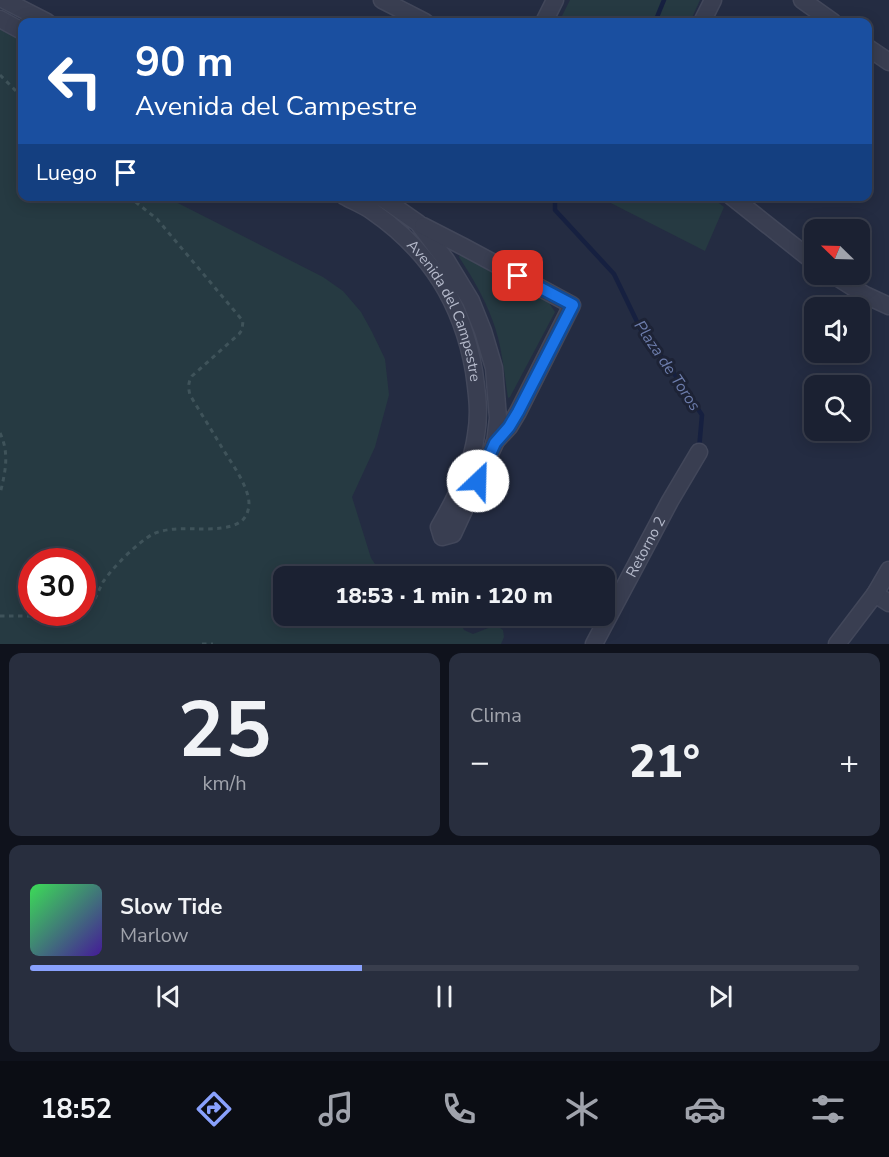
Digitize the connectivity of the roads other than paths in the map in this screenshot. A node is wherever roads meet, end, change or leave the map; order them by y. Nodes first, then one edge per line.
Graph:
1 (4, 0) edge
2 (382, 0) edge
3 (555, 0) edge
4 (713, 0) edge
5 (802, 0) edge
6 (39, 18) edge
7 (417, 18) edge
8 (546, 18) edge
9 (704, 18) edge
10 (827, 18) edge
11 (0, 19) edge
12 (18, 29) edge
13 (872, 50) edge
14 (889, 62) edge
15 (354, 201) edge
16 (386, 201) edge
17 (737, 201) edge
18 (418, 223) junction
19 (804, 254) edge
20 (849, 285) edge
21 (464, 305) junction
22 (889, 306) edge
23 (495, 443) junction
24 (699, 452) dead end
25 (470, 462) junction
26 (889, 570) edge
27 (882, 598) edge
28 (594, 644) edge
29 (837, 644) edge

1 - 6 street
2 - 7 street
3 - 8 street
4 - 9 street
5 - 10 street
11 - 12 street
13 - 14 street
15 - 21 street, Avenida del Campestre
16 - 18 street, Avenida del Campestre
17 - 19 street
18 - 21 street, Avenida del Campestre
18 - 23 street, Avenida del Campestre
20 - 22 street
21 - 23 street, Avenida del Campestre
21 - 25 street, Avenida del Campestre
23 - 25 street, Avenida del Campestre
23 - 25 street, Avenida del Campestre
24 - 28 street, Retorno 2
26 - 27 street
27 - 29 street

